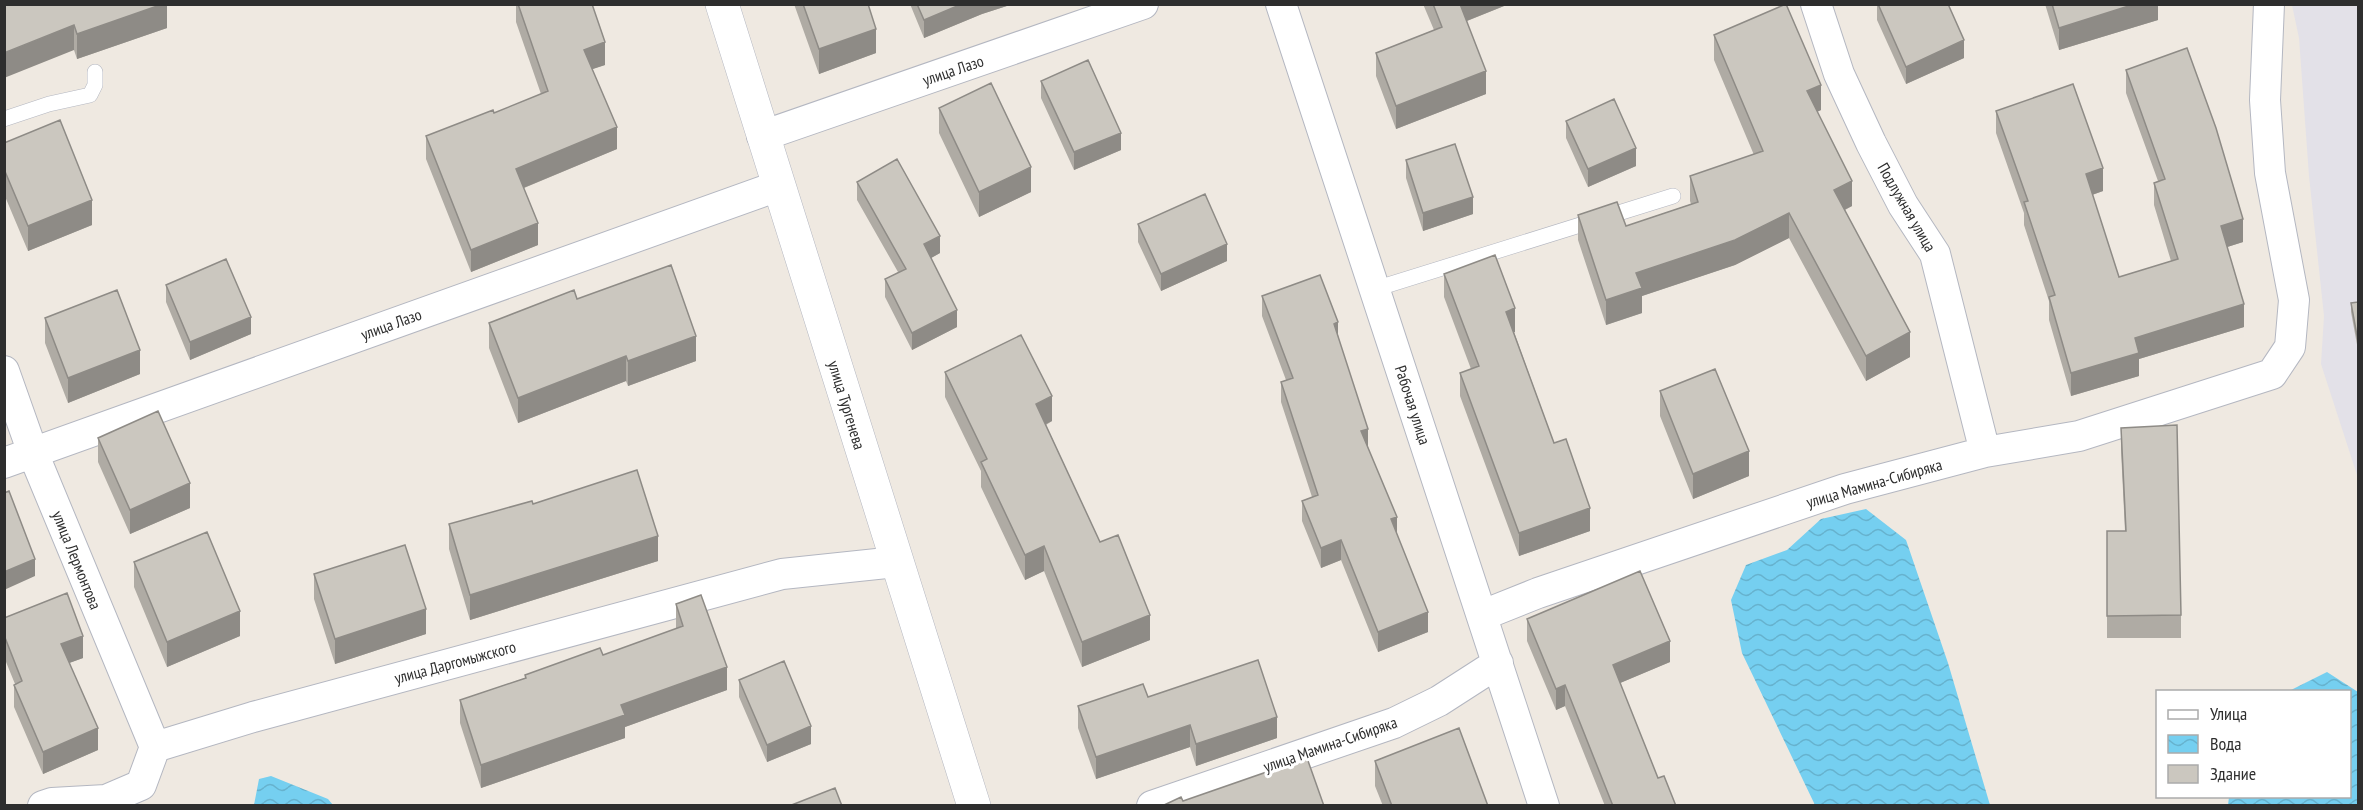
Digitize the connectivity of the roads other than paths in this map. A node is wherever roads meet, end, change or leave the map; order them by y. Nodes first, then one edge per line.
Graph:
1 (722, 4) edge
2 (1143, 4) edge
3 (1281, 4) edge
4 (1816, 4) edge
5 (2269, 4) edge
6 (95, 72) dead end
7 (4, 119) edge
8 (762, 136) junction
9 (778, 186) junction
10 (1673, 196) dead end
11 (1375, 289) junction
12 (4, 371) edge
13 (1985, 452) junction
14 (33, 453) junction
15 (4, 463) edge
16 (896, 562) junction
17 (1483, 615) junction
18 (1498, 663) junction
19 (154, 747) junction
20 (43, 806) edge
21 (974, 806) edge
22 (1152, 806) edge
23 (1544, 806) edge

1 - 8 street, улица Тургенева
2 - 8 street, улица Лазо
3 - 11 street, Рабочая улица
4 - 13 street, Подлужная улица
5 - 13 street, улица Мамина-Сибиряка
6 - 7 lane
8 - 9 street, улица Тургенева
9 - 14 street, улица Лазо
9 - 16 street, улица Тургенева
10 - 11 lane
11 - 17 street, Рабочая улица
12 - 14 street, улица Лермонтова
13 - 17 street, улица Мамина-Сибиряка
14 - 15 street, улица Лазо
14 - 19 street, улица Лермонтова
16 - 19 street, улица Даргомыжского
16 - 21 street, улица Тургенева
17 - 18 street, Рабочая улица
18 - 22 street, улица Мамина-Сибиряка
18 - 23 street, Рабочая улица
19 - 20 street

